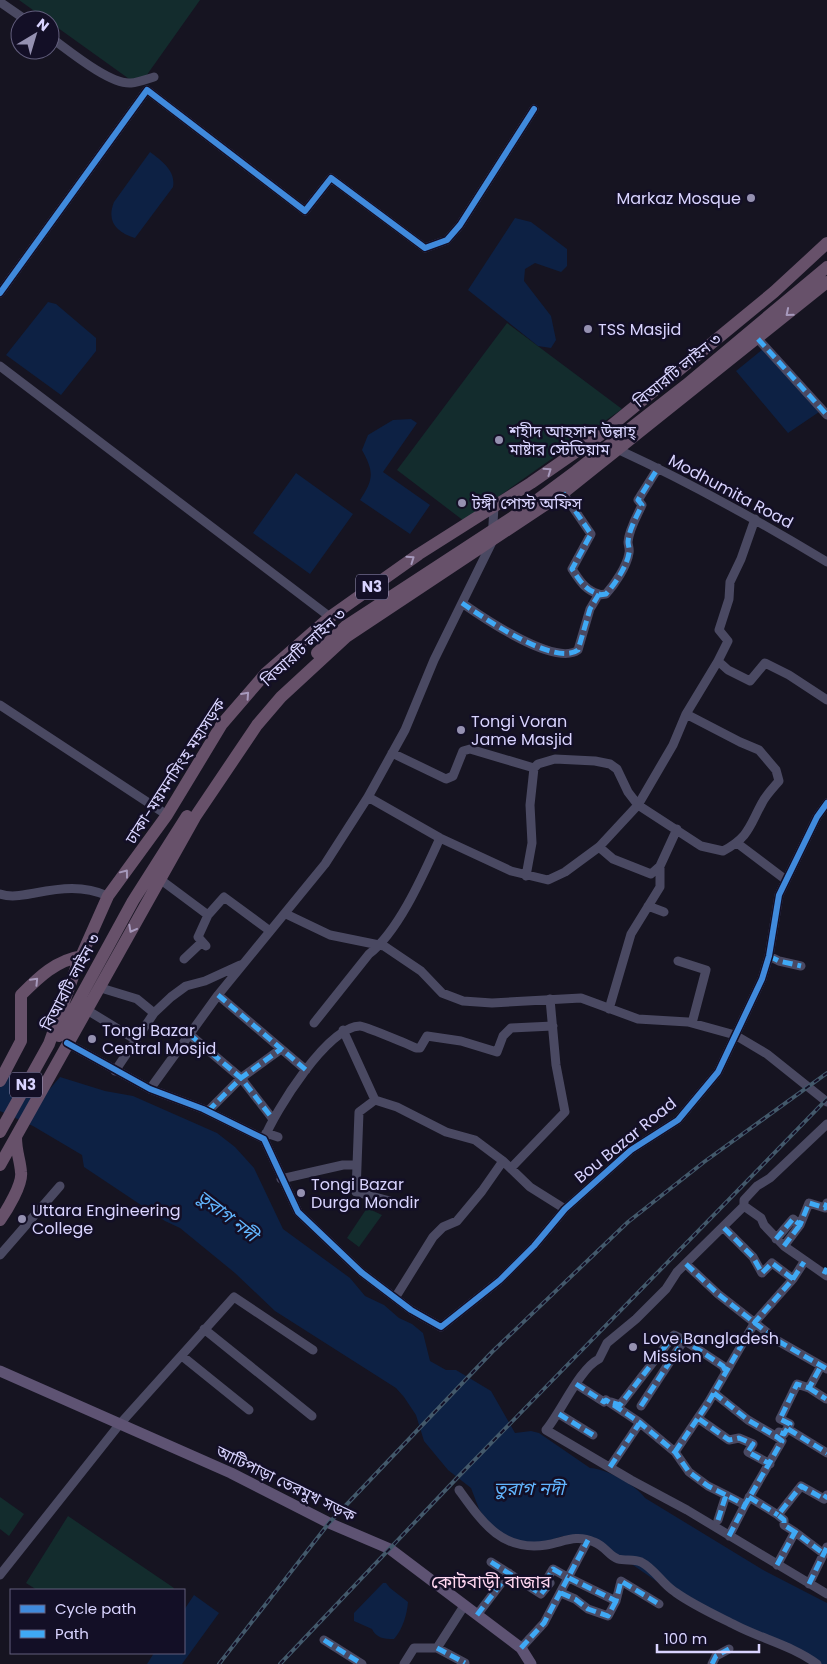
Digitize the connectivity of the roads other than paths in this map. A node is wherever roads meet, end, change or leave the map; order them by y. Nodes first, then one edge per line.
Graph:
1 (0, 2) edge
2 (12, 10) edge
3 (60, 44) edge
4 (148, 90) junction
5 (534, 109) dead end
6 (827, 243) edge
7 (827, 267) edge
8 (827, 282) edge
9 (0, 293) edge
10 (758, 339) junction
11 (0, 366) edge
12 (827, 415) edge
13 (619, 450) junction
14 (658, 468) junction
15 (563, 493) junction
16 (494, 506) junction
17 (755, 519) junction
18 (490, 537) junction
19 (827, 562) edge
20 (599, 595) junction
21 (462, 603) junction
22 (330, 617) junction
23 (718, 661) junction
24 (826, 696) edge
25 (0, 705) edge
26 (686, 714) junction
27 (392, 753) junction
28 (534, 768) junction
29 (368, 797) junction
30 (827, 803) edge
31 (638, 805) junction
32 (167, 815) junction
33 (677, 829) junction
34 (440, 838) junction
35 (737, 843) junction
36 (599, 847) junction
37 (660, 866) junction
38 (526, 876) junction
39 (161, 880) junction
40 (786, 880) junction
41 (0, 894) edge
42 (108, 896) junction
43 (648, 906) junction
44 (664, 912) dead end
45 (286, 914) junction
46 (208, 915) junction
47 (270, 931) junction
48 (381, 945) junction
49 (83, 956) junction
50 (769, 956) junction
51 (184, 959) dead end
52 (678, 961) dead end
53 (242, 964) junction
54 (801, 966) dead end
55 (101, 988) junction
56 (218, 995) junction
57 (550, 999) junction
58 (610, 1009) junction
59 (87, 1010) junction
60 (154, 1013) junction
61 (314, 1023) dead end
62 (692, 1023) junction
63 (553, 1026) junction
64 (343, 1030) junction
65 (189, 1034) junction
66 (734, 1035) junction
67 (136, 1040) junction
68 (64, 1049) junction
69 (281, 1049) junction
70 (306, 1070) junction
71 (115, 1071) junction
72 (241, 1078) junction
73 (0, 1080) edge
74 (150, 1089) junction
75 (375, 1100) junction
76 (826, 1102) edge
77 (208, 1111) junction
78 (272, 1118) junction
79 (827, 1124) edge
80 (8, 1130) edge
81 (265, 1136) junction
82 (278, 1137) dead end
83 (0, 1151) edge
84 (503, 1161) junction
85 (0, 1165) edge
86 (357, 1165) junction
87 (511, 1168) junction
88 (281, 1178) junction
89 (60, 1186) dead end
90 (390, 1201) dead end
91 (827, 1203) edge
92 (744, 1206) junction
93 (565, 1209) junction
94 (0, 1220) edge
95 (800, 1225) junction
96 (724, 1228) junction
97 (776, 1239) junction
98 (784, 1246) junction
99 (0, 1255) edge
100 (804, 1262) junction
101 (686, 1264) junction
102 (826, 1273) edge
103 (793, 1279) junction
104 (395, 1298) junction
105 (755, 1322) junction
106 (204, 1328) junction
107 (684, 1340) junction
108 (313, 1350) dead end
109 (182, 1356) junction
110 (824, 1368) edge
111 (725, 1370) junction
112 (0, 1371) edge
113 (576, 1384) junction
114 (809, 1388) junction
115 (714, 1393) junction
116 (826, 1399) edge
117 (606, 1400) junction
118 (641, 1406) dead end
119 (249, 1410) dead end
120 (559, 1414) junction
121 (312, 1416) dead end
122 (699, 1419) junction
123 (639, 1424) junction
124 (119, 1426) junction
125 (788, 1429) junction
126 (593, 1435) dead end
127 (776, 1437) junction
128 (676, 1452) junction
129 (827, 1453) edge
130 (770, 1464) junction
131 (610, 1467) junction
132 (459, 1490) dead end
133 (726, 1495) junction
134 (826, 1498) edge
135 (747, 1501) junction
136 (778, 1515) junction
137 (718, 1520) dead end
138 (795, 1532) junction
139 (729, 1536) junction
140 (588, 1540) junction
141 (826, 1550) edge
142 (491, 1562) dead end
143 (777, 1565) junction
144 (1, 1572) edge
145 (509, 1573) junction
146 (568, 1577) junction
147 (809, 1584) junction
148 (561, 1593) junction
149 (827, 1594) edge
150 (616, 1601) junction
151 (659, 1604) dead end
152 (464, 1606) junction
153 (476, 1614) junction
154 (324, 1640) dead end
155 (437, 1648) junction
156 (521, 1648) junction
157 (729, 1649) dead end
158 (347, 1660) edge
159 (465, 1663) edge
160 (362, 1664) edge
161 (404, 1664) edge
162 (531, 1664) edge
163 (712, 1664) edge
164 (817, 1664) edge

1 - 2 street
3 - 4 street
4 - 5 street
4 - 9 street
16 -> 6 highway, ঢাকা-ময়মনসিংহ মহাসড়ক / N3
7 - 18 highway, বিআরটি লাইন ৩
8 -> 10 highway, N3
10 - 12 street
10 - 13 highway, N3
11 - 22 street
13 - 14 street, Modhumita Road
13 - 15 highway, N3
14 - 17 street, Modhumita Road
14 - 20 street
15 - 18 highway, N3
15 - 20 street
16 - 18 street
22 -> 16 highway, ঢাকা-ময়মনসিংহ মহাসড়ক / N3
17 - 19 street, Modhumita Road
17 - 23 street
18 - 21 street
18 - 39 highway, N3
18 - 80 highway, বিআরটি লাইন ৩
20 - 21 street
21 - 27 street
32 -> 22 highway, ঢাকা-ময়মনসিংহ মহাসড়ক / N3
23 - 24 street
23 - 26 street
25 - 32 street
26 - 31 street
26 - 35 street
27 - 28 street
27 - 29 street
28 - 31 street
28 - 38 street
29 - 34 street
29 - 45 street
30 - 40 street, Bou Bazar Road
31 - 33 street
31 - 36 street
42 -> 32 highway, ঢাকা-ময়মনসিংহ মহাসড়ক / N3
33 - 35 street
33 - 37 street
34 - 38 street
34 - 48 street
35 - 40 street
36 - 37 street
36 - 38 street
37 - 43 street
39 - 46 street
39 -> 55 highway, N3
40 - 50 street, Bou Bazar Road
41 - 42 street
42 - 49 highway, ঢাকা-ময়মনসিংহ মহাসড়ক / N3
43 - 44 street
43 - 58 street
45 - 47 street
45 - 48 street
46 - 47 street
46 - 51 street
47 - 53 street
48 - 57 street
48 - 61 street
73 -> 49 highway
49 - 80 highway, ঢাকা-ময়মনসিংহ মহাসড়ক / N3
50 - 54 street
50 - 66 street, Bou Bazar Road
52 - 62 street
53 - 56 street
53 - 60 street
55 - 59 highway, N3
55 - 60 street
56 - 65 street
56 - 69 street
57 - 58 street
57 - 63 street
58 - 62 street
59 - 67 street
59 - 68 highway, N3
60 - 67 street
62 - 66 street
63 - 64 street
63 - 87 street
64 - 70 street
64 - 75 street
65 - 72 street
65 - 74 street
66 - 76 street
66 - 93 street, Bou Bazar Road
67 - 71 street
68 - 71 street
68 - 80 highway, N3
69 - 70 street
69 - 72 street
70 - 78 street
71 - 74 street
72 - 77 street
72 - 78 street
74 - 77 street
75 - 84 street
75 - 86 street
77 - 81 street
78 - 81 street
79 - 92 street
80 - 83 highway, বিআরটি লাইন ৩
80 - 85 highway, N3
80 - 94 highway
81 - 82 street
81 - 88 street
84 - 87 street
84 - 104 street
86 - 88 street
86 - 90 street
87 - 93 street
88 - 104 street
89 - 99 street
91 - 95 street
92 - 96 street
92 - 97 street
93 - 104 street, Bou Bazar Road
95 - 97 street
95 - 98 street
96 - 101 street
96 - 103 street
97 - 98 street
98 - 100 street
100 - 102 street
100 - 103 street
101 - 105 street
101 - 113 street
103 - 105 street
105 - 110 street
105 - 111 street
106 - 108 street
106 - 109 street
106 - 121 street
107 - 111 street
107 - 117 street
107 - 118 street
109 - 119 street
109 - 124 street
110 - 114 street
111 - 115 street
112 - 124 main road, আটিপাড়া তেরমুখ সড়ক
113 - 117 street
113 - 120 street
114 - 116 street
114 - 125 street
115 - 122 street
115 - 127 street
117 - 123 street
120 - 126 street
120 - 131 street
122 - 128 street
122 - 130 street
123 - 128 street
123 - 131 street
124 - 144 street
124 - 152 main road, আটিপাড়া তেরমুখ সড়ক
125 - 127 street
125 - 129 street
127 - 130 street
128 - 133 street
130 - 135 street
131 - 139 street
132 - 140 street
133 - 135 street
133 - 137 street
134 - 136 street
135 - 136 street
135 - 139 street
136 - 138 street
138 - 141 street
138 - 143 street
139 - 143 street
140 - 146 street
140 - 164 street
141 - 147 street
142 - 145 street
143 - 147 street
145 - 146 street
145 - 153 street
146 - 148 street
146 - 150 street
147 - 149 street
148 - 150 street
148 - 156 street
150 - 151 street
152 - 153 main road, আটিপাড়া তেরমুখ সড়ক
152 - 155 street
153 - 156 main road, আটিপাড়া তেরমুখ সড়ক
154 - 158 street
155 - 159 street
155 - 161 street
156 - 162 main road, আটিপাড়া তেরমুখ সড়ক
157 - 163 street
158 - 160 street

